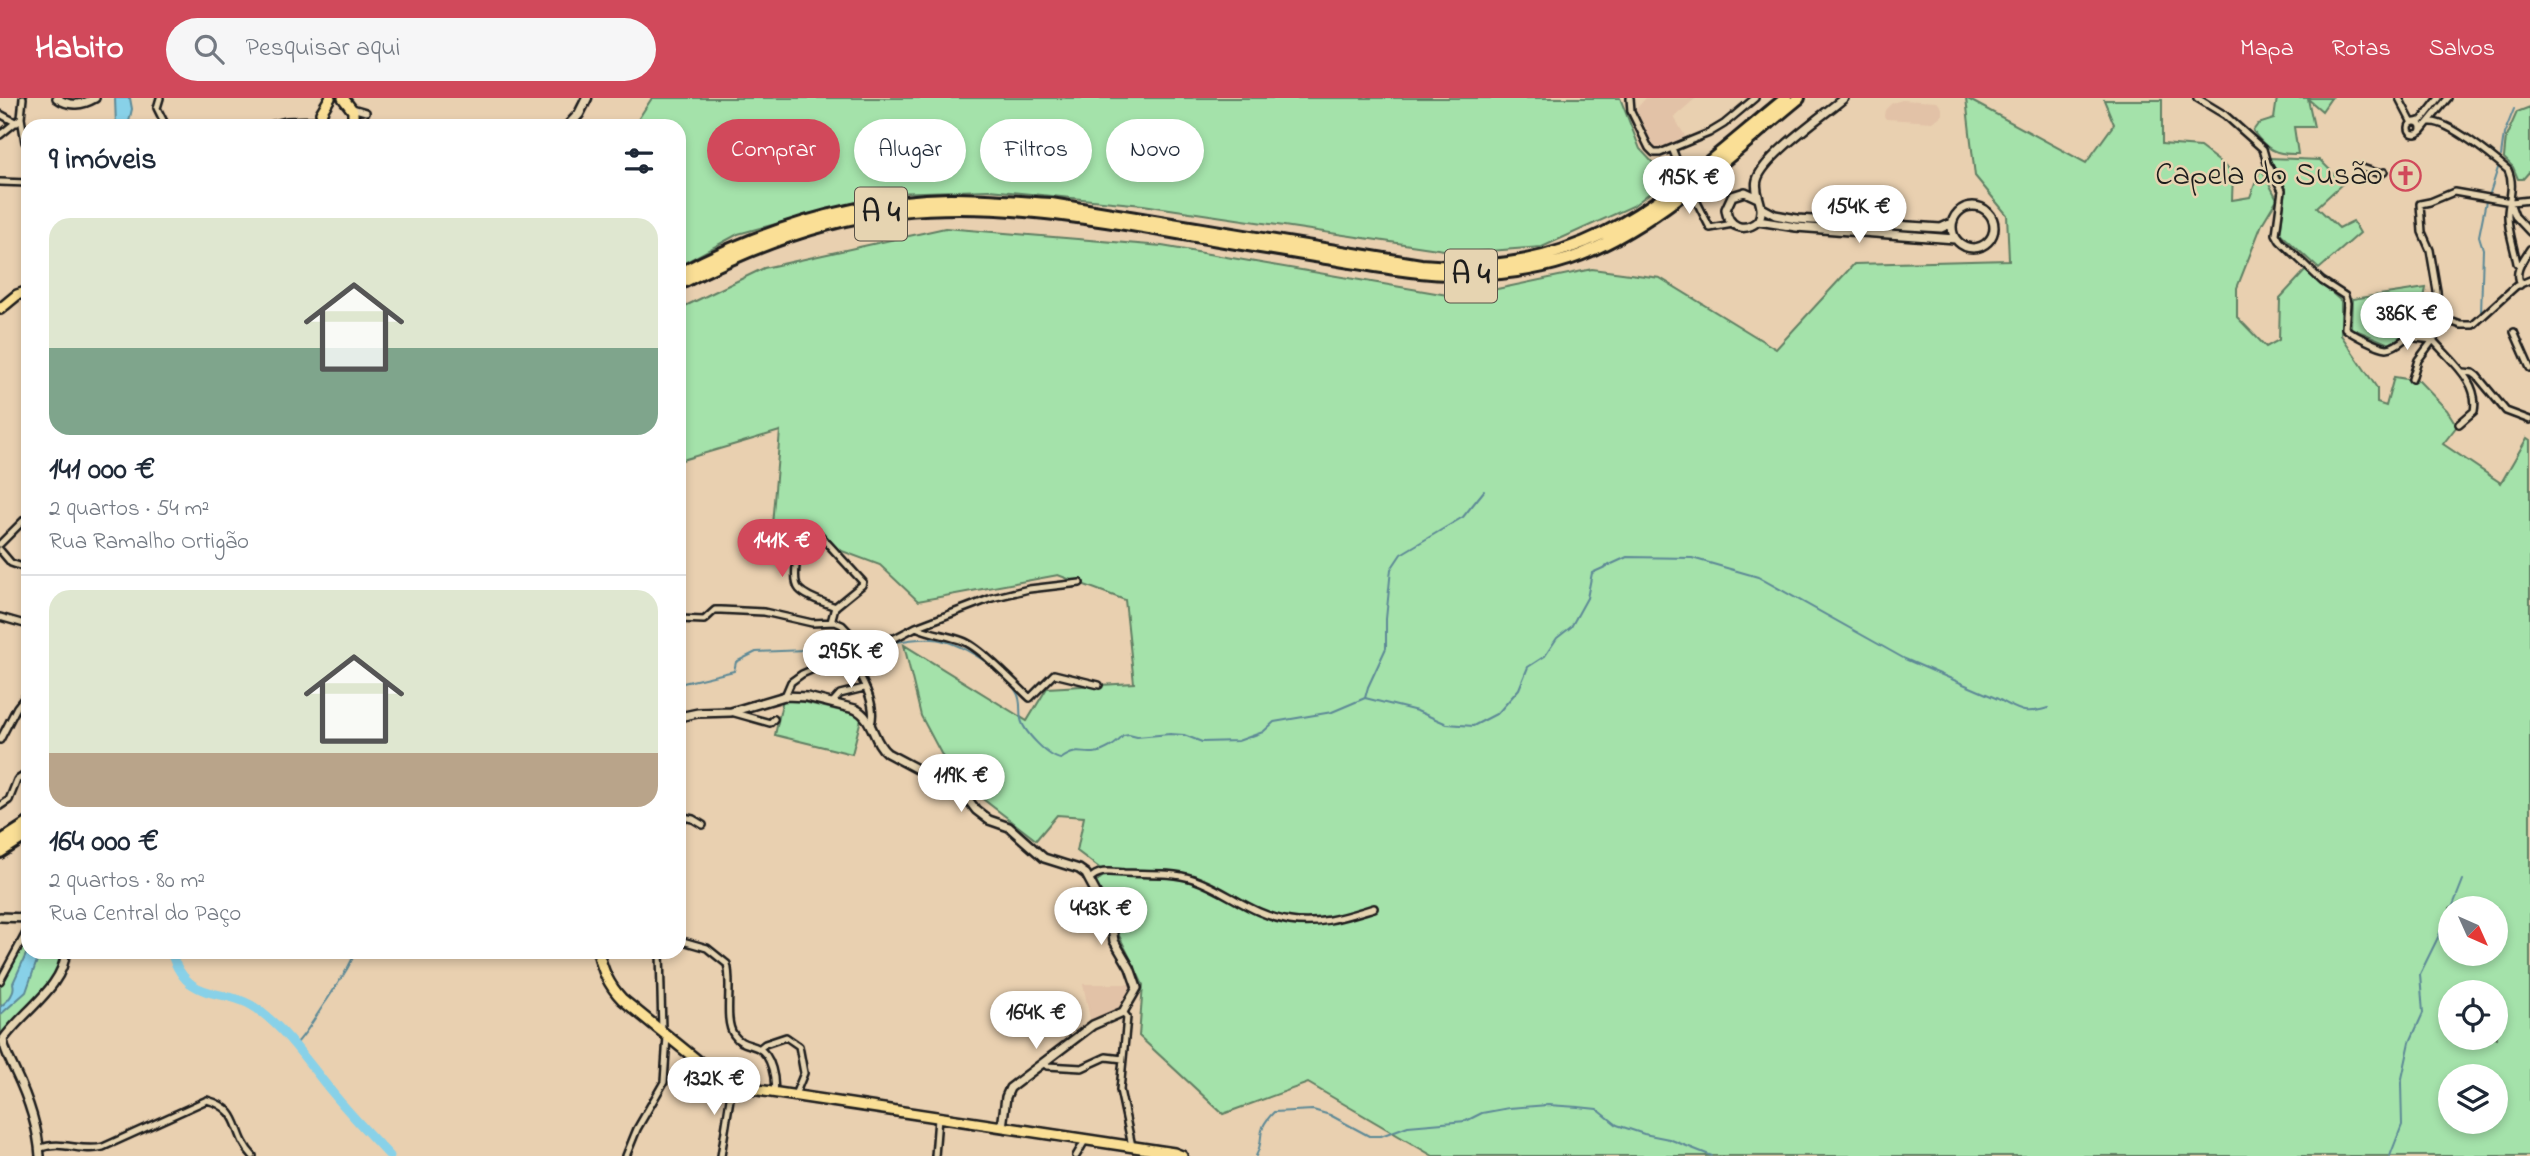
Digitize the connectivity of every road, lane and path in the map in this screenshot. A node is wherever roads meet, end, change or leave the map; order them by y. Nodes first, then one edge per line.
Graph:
1 (23, 98) edge
2 (57, 98) edge
3 (95, 98) edge
4 (160, 98) edge
5 (1630, 98) edge
6 (1755, 98) edge
7 (1786, 98) edge
8 (1799, 98) edge
9 (1838, 98) edge
10 (1844, 98) edge
11 (2197, 98) edge
12 (2399, 98) edge
13 (2448, 98) edge
14 (344, 99) edge
15 (584, 100) edge
16 (2438, 100) edge
17 (0, 108) edge
18 (352, 108) junction
19 (3, 115) edge
20 (324, 115) edge
21 (2435, 117) junction
22 (162, 119) edge
23 (310, 119) joint
24 (351, 119) edge
25 (358, 119) edge
26 (572, 119) edge
27 (19, 120) junction
28 (2416, 122) junction
29 (21, 127) edge
30 (2421, 131) junction
31 (0, 135) edge
32 (1672, 148) junction
33 (2359, 167) dead end
34 (2384, 172) dead end
35 (1682, 174) dead end
36 (0, 183) edge
37 (21, 183) edge
38 (1692, 192) dead end
39 (1742, 192) junction
40 (1758, 198) junction
41 (2530, 200) edge
42 (2511, 202) junction
43 (1762, 208) junction
44 (1758, 221) junction
45 (1952, 223) junction
46 (1733, 224) junction
47 (2530, 232) edge
48 (1955, 239) junction
49 (2530, 249) edge
50 (2519, 265) junction
51 (686, 271) edge
52 (686, 280) edge
53 (2530, 280) edge
54 (2520, 285) junction
55 (21, 294) edge
56 (0, 309) edge
57 (2436, 316) junction
58 (2514, 332) dead end
59 (2433, 340) junction
60 (2530, 368) edge
61 (2463, 372) junction
62 (2412, 379) dead end
63 (2530, 420) edge
64 (2459, 424) dead end
65 (21, 523) edge
66 (0, 544) edge
67 (0, 550) edge
68 (21, 567) edge
69 (1080, 583) dead end
70 (835, 607) junction
71 (0, 617) edge
72 (686, 619) edge
73 (831, 622) junction
74 (21, 623) edge
75 (916, 627) junction
76 (859, 643) junction
77 (850, 656) junction
78 (1100, 685) dead end
79 (864, 688) junction
80 (785, 696) junction
81 (21, 702) edge
82 (832, 703) junction
83 (732, 712) junction
84 (686, 716) edge
85 (774, 719) dead end
86 (871, 724) junction
87 (0, 740) edge
88 (21, 777) edge
89 (0, 806) edge
90 (686, 818) edge
91 (703, 825) dead end
92 (21, 828) edge
93 (21, 838) edge
94 (0, 842) edge
95 (0, 852) edge
96 (1090, 880) junction
97 (1374, 908) dead end
98 (0, 917) edge
99 (21, 918) edge
100 (21, 942) edge
101 (686, 942) edge
102 (64, 959) edge
103 (600, 959) edge
104 (660, 959) edge
105 (0, 981) edge
106 (1123, 1012) junction
107 (664, 1033) junction
108 (760, 1049) junction
109 (1123, 1059) junction
110 (1043, 1063) junction
111 (732, 1086) junction
112 (774, 1093) junction
113 (794, 1097) junction
114 (938, 1118) junction
115 (1002, 1128) junction
116 (1082, 1139) junction
117 (1132, 1146) junction
118 (39, 1153) edge
119 (253, 1156) edge
120 (626, 1156) edge
121 (721, 1156) edge
122 (935, 1156) edge
123 (1076, 1156) edge
124 (1182, 1156) edge

1 - 27 street
2 - 3 street
4 - 22 street
5 - 32 street
6 - 32 street
7 - 51 highway, A 4
8 - 52 highway, A 4
9 - 39 street
10 - 40 street
11 - 59 street
12 - 28 street
13 - 21 street
14 - 18 main road
14 - 20 main road
15 - 26 main road
16 - 21 street
16 - 28 street
17 - 19 street
18 - 24 main road
18 - 25 street
19 - 27 street
20 - 23 street
20 - 23 street
21 - 28 street
21 - 30 street
21 - 42 street
27 - 29 street
27 - 31 street
28 - 30 street
28 - 30 street
32 - 35 street
33 - 34 street
36 - 37 street
38 - 46 street
39 - 40 street
39 - 46 street
40 - 43 street
41 - 42 street
42 - 47 street
42 - 50 street
42 - 57 street
43 - 44 street
43 - 45 street
44 - 46 street
44 - 48 street
45 - 48 street
45 - 48 street
49 - 50 street
50 - 54 street
53 - 54 street
54 - 57 street
55 - 56 main road
57 - 59 street
58 - 60 street
59 - 61 street
59 - 62 street
61 - 63 street
61 - 64 street
65 - 66 street
67 - 68 street
69 - 75 street
70 - 70 street
70 - 73 street
71 - 74 street
72 - 73 street
73 - 76 street
75 - 76 street
75 - 78 street
76 - 77 street
77 - 79 street
77 - 80 street
79 - 82 street
79 - 86 street
80 - 82 street
80 - 83 street
81 - 87 street
82 - 86 street
83 - 84 street
83 - 85 street
86 - 96 street
88 - 89 street
90 - 91 street
92 - 94 highway
93 - 95 highway
96 - 97 street
96 - 106 street
98 - 99 street
100 - 105 street
101 - 108 street
102 - 118 street
103 - 107 main road
104 - 107 street
106 - 109 street
106 - 110 street
107 - 111 main road
107 - 120 street
108 - 112 street
108 - 113 street
109 - 110 street
109 - 117 street
110 - 115 street
111 - 112 main road
111 - 121 street
112 - 113 main road
113 - 114 main road
114 - 115 main road
114 - 122 street
115 - 116 main road
116 - 117 main road
116 - 123 street
117 - 124 main road
118 - 119 street

